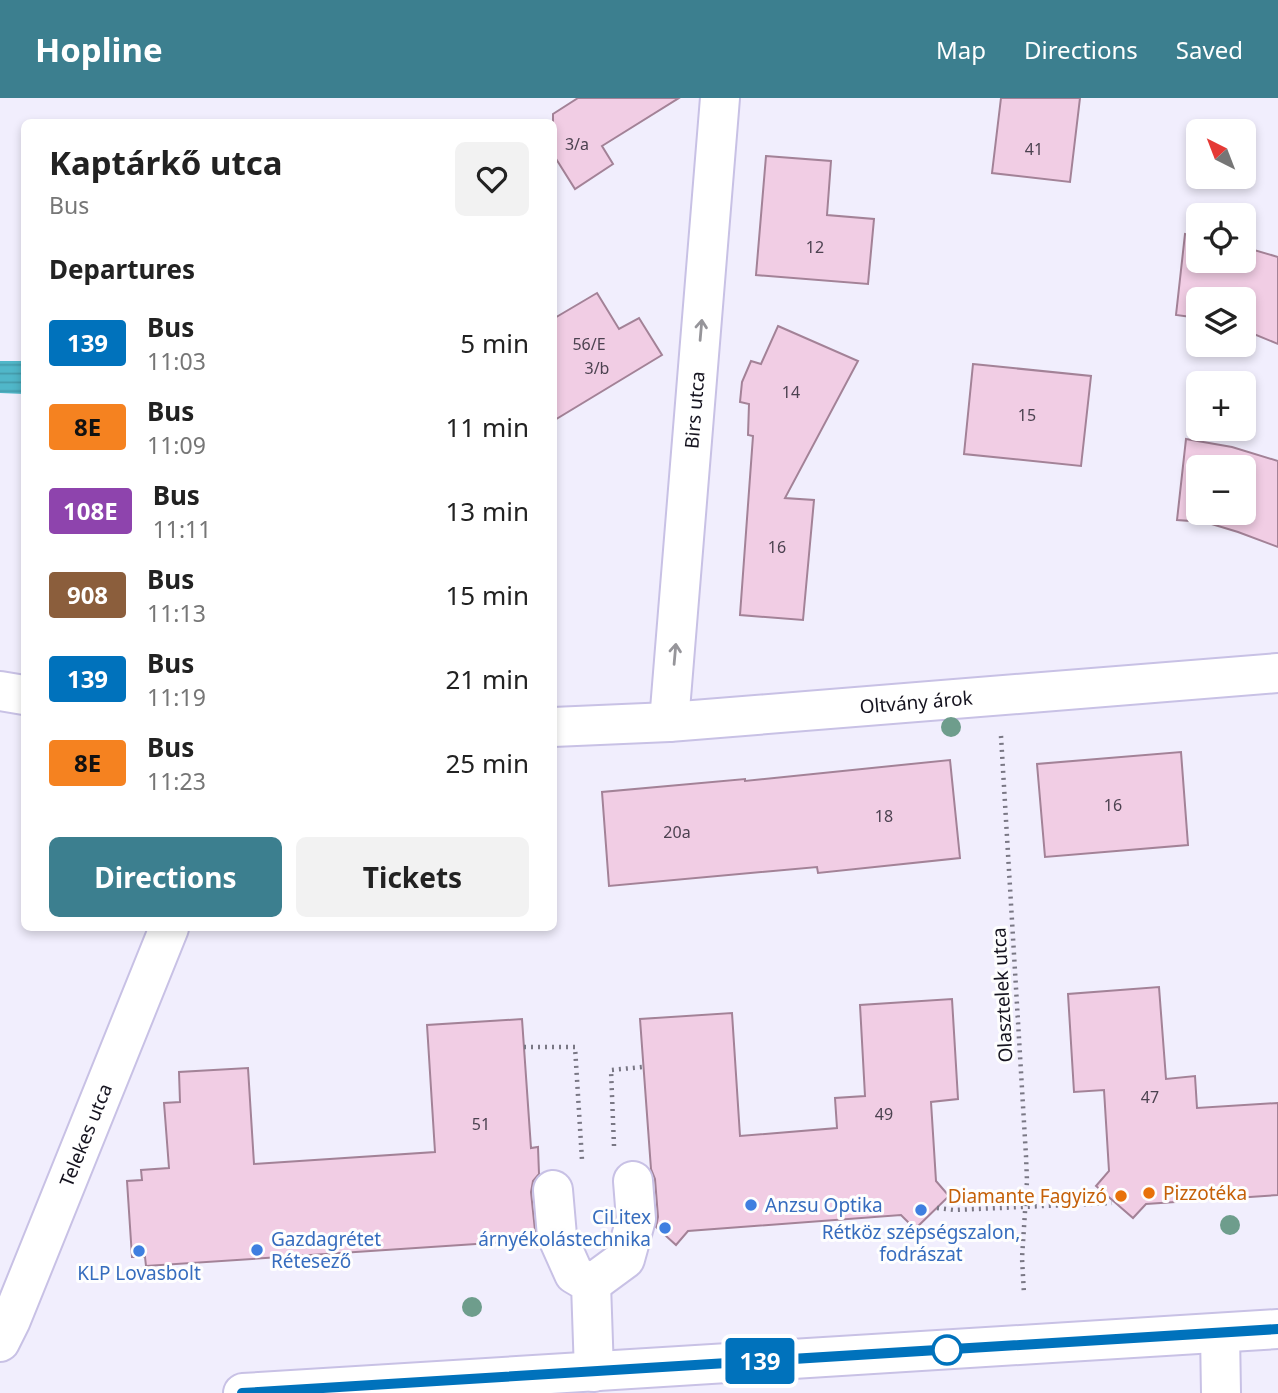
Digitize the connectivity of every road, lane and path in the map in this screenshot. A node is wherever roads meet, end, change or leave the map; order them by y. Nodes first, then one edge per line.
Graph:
1 (720, 98) edge
2 (1278, 673) edge
3 (0, 691) edge
4 (21, 694) edge
5 (998, 694) junction
6 (669, 722) junction
7 (557, 727) edge
8 (168, 931) edge
9 (524, 1047) dead end
10 (568, 1180) joint
11 (633, 1181) dead end
12 (1112, 1203) dead end
13 (1026, 1207) junction
14 (936, 1208) dead end
15 (591, 1284) junction
16 (1024, 1294) dead end
17 (1278, 1329) edge
18 (1220, 1333) junction
19 (0, 1342) edge
20 (594, 1372) junction
21 (243, 1393) edge
22 (1221, 1393) edge

6 -> 1 street, Birs utca
2 - 5 street, Oltvány árok
3 - 4 street
5 - 6 street, Oltvány árok
5 - 13 path, Olasztelek utca
6 - 7 street, Oltvány árok
8 - 19 street, Telekes utca
9 - 10 path
10 - 15 street
11 - 15 street
12 - 13 path
13 - 14 path
13 - 16 path, Olasztelek utca
15 - 20 street
17 - 18 street
18 - 20 street
18 - 22 street
20 - 21 street

